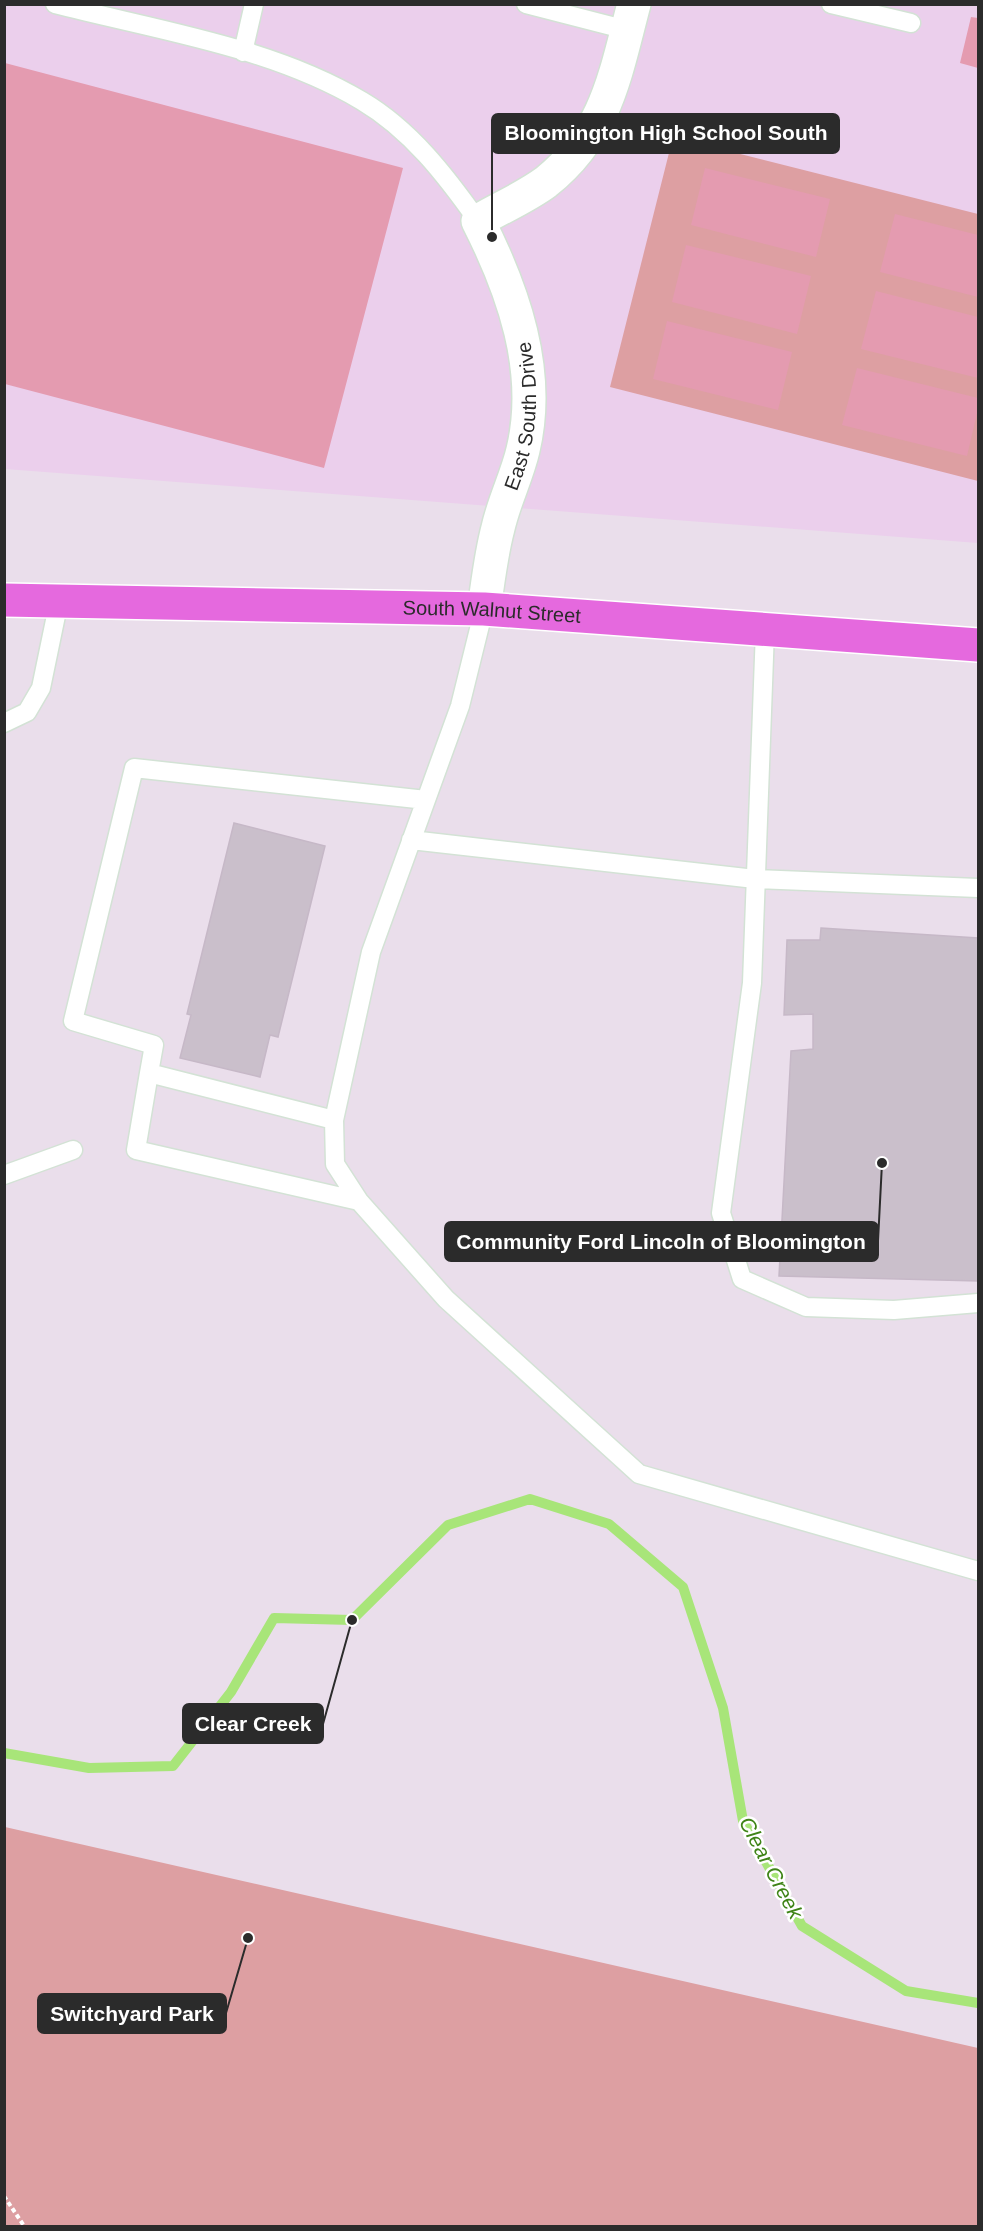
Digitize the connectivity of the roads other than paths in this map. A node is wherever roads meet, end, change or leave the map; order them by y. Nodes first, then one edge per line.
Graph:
1 (55, 4) edge
2 (255, 4) edge
3 (526, 4) edge
4 (831, 4) edge
5 (105, 11) edge
6 (631, 17) edge
7 (911, 23) dead end
8 (243, 52) junction
9 (478, 221) junction
10 (4, 600) edge
11 (59, 601) junction
12 (484, 609) junction
13 (765, 630) junction
14 (978, 645) edge
15 (4, 723) edge
16 (426, 800) junction
17 (411, 840) junction
18 (755, 879) junction
19 (978, 888) edge
20 (149, 1073) junction
21 (334, 1120) junction
22 (73, 1150) dead end
23 (4, 1175) edge
24 (359, 1201) junction
25 (978, 1303) edge
26 (978, 1571) edge

1 - 5 lane
2 - 8 lane
3 - 6 lane
4 - 7 lane
5 - 8 lane
6 - 9 street
8 - 9 lane
9 - 12 street, East South Drive
10 - 11 main road, South Walnut Street
11 - 12 main road, South Walnut Street
11 - 15 lane
12 - 13 main road, South Walnut Street
12 - 16 lane
13 - 14 main road, South Walnut Street
13 - 18 lane
16 - 17 lane
16 - 20 lane
17 - 18 lane
17 - 21 lane
18 - 19 lane
18 - 25 lane
20 - 21 lane
20 - 24 lane
21 - 24 lane
22 - 23 lane
24 - 26 lane

